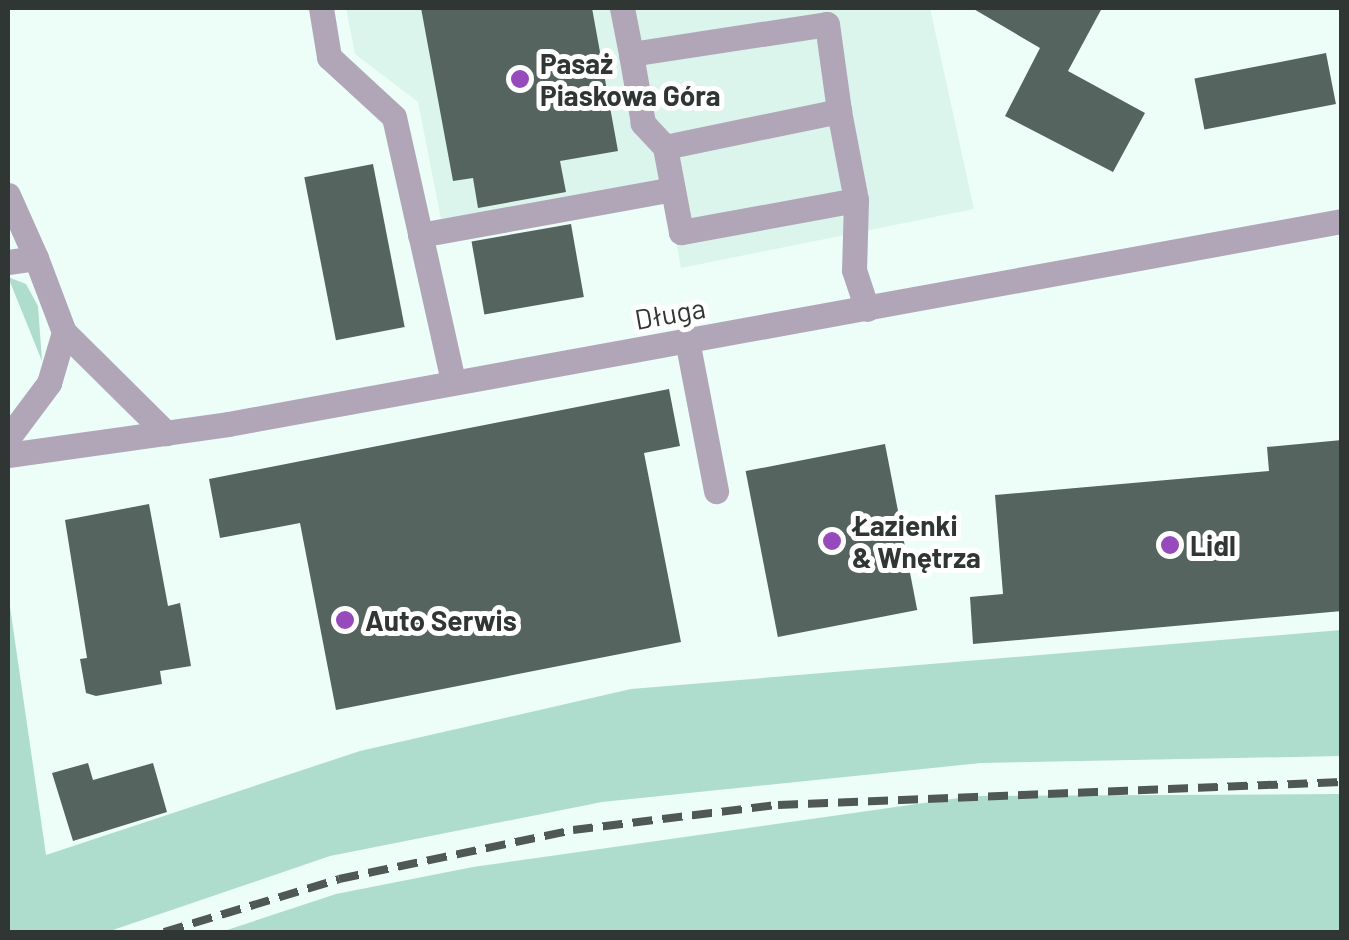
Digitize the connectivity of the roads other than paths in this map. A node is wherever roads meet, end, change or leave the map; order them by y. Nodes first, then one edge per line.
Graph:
1 (321, 8) edge
2 (622, 8) edge
3 (827, 16) edge
4 (630, 54) junction
5 (840, 111) junction
6 (665, 147) junction
7 (672, 189) junction
8 (8, 194) edge
9 (856, 200) junction
10 (1342, 221) edge
11 (420, 234) junction
12 (36, 258) junction
13 (8, 262) edge
14 (867, 309) junction
15 (64, 332) junction
16 (688, 340) junction
17 (453, 382) junction
18 (166, 433) junction
19 (8, 438) edge
20 (8, 455) edge
21 (716, 491) dead end

1 - 11 street
2 - 4 street
3 - 4 street
3 - 5 street
4 - 6 street
5 - 6 street
5 - 9 street
6 - 7 street
7 - 9 street
7 - 11 street
8 - 12 street
9 - 14 street
10 - 14 street, Długa
11 - 17 street
12 - 13 street
12 - 15 street
14 - 16 street, Długa
15 - 18 street
15 - 19 street
16 - 17 street, Długa
16 - 21 street
17 - 18 street, Długa
18 - 20 street, Długa

